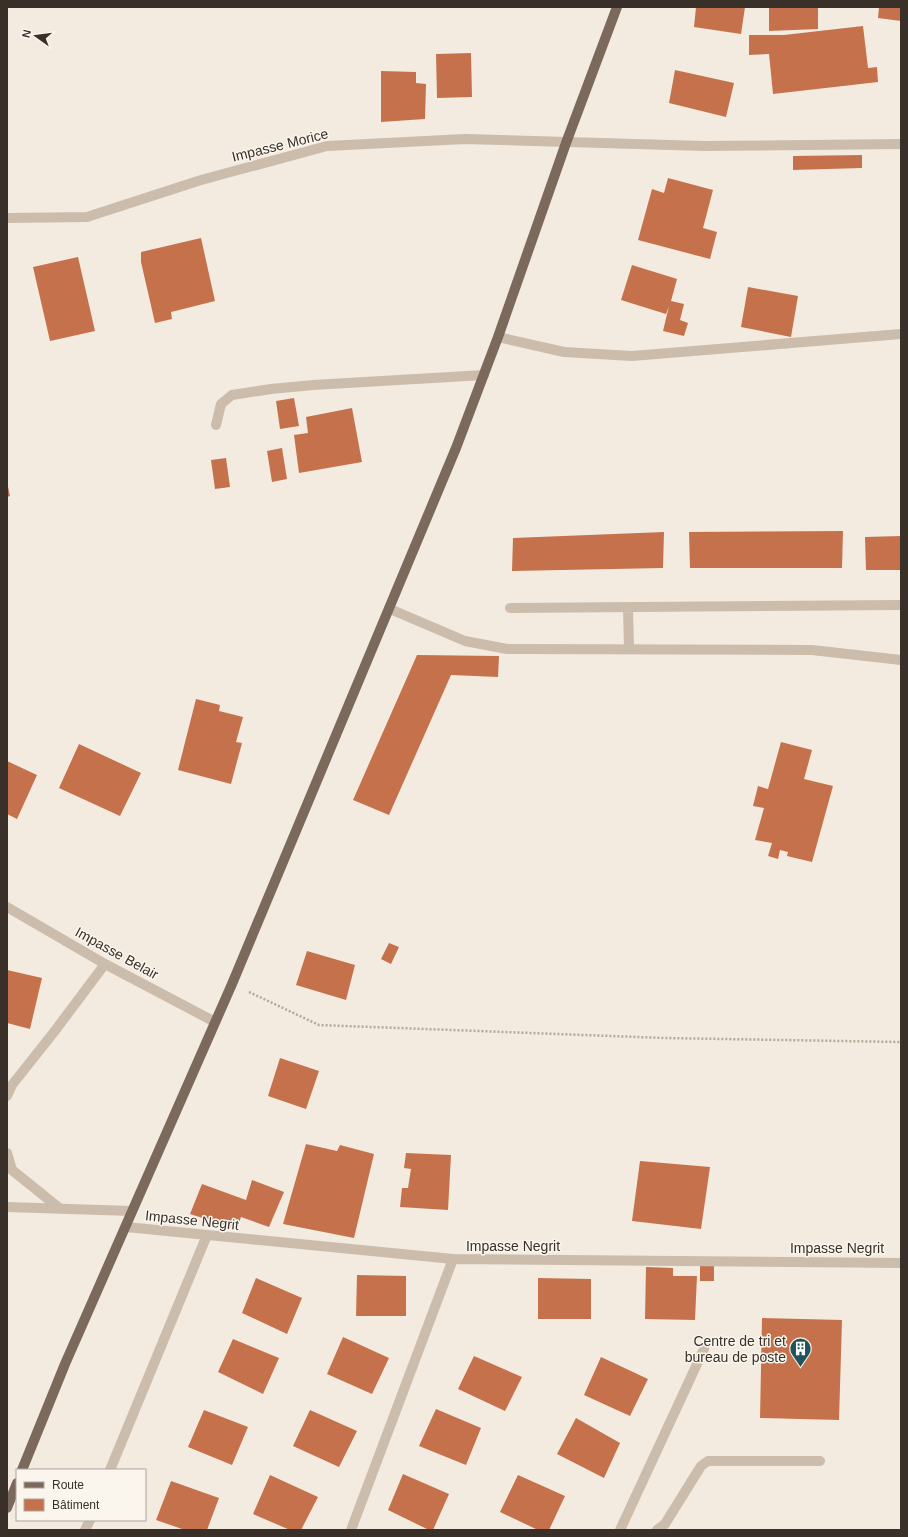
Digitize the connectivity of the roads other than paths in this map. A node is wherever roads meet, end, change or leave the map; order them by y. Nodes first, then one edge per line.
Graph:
1 (618, 7) edge
2 (566, 143) junction
3 (901, 144) edge
4 (7, 218) edge
5 (901, 334) edge
6 (498, 337) junction
7 (484, 376) junction
8 (216, 425) dead end
9 (901, 606) edge
10 (510, 608) dead end
11 (628, 608) junction
12 (390, 609) junction
13 (629, 649) junction
14 (901, 660) edge
15 (7, 907) edge
16 (105, 964) junction
17 (215, 1022) junction
18 (7, 1096) edge
19 (7, 1154) edge
20 (7, 1207) edge
21 (58, 1208) junction
22 (132, 1211) junction
23 (126, 1227) junction
24 (206, 1235) junction
25 (453, 1259) junction
26 (901, 1263) edge
27 (704, 1349) dead end
28 (820, 1461) dead end
29 (22, 1469) edge
30 (110, 1469) edge
31 (16, 1486) edge
32 (7, 1508) edge
33 (90, 1521) edge
34 (85, 1530) edge
35 (351, 1530) edge
36 (620, 1530) edge
37 (657, 1530) edge

1 - 2 main road
2 - 3 street, Impasse Morice
2 - 4 street, Impasse Morice
2 - 6 main road
5 - 6 street
6 - 7 main road
7 - 8 street
7 - 12 main road
9 - 11 street
10 - 11 street
11 - 13 street
12 - 13 street
12 - 17 main road
13 - 14 street
15 - 16 street, Impasse Belair
16 - 17 street, Impasse Belair
16 - 18 street
17 - 22 main road
19 - 21 street
20 - 21 street
21 - 22 street
22 - 23 main road
23 - 24 street, Impasse Negrit
23 - 29 main road
24 - 25 street, Impasse Negrit
24 - 30 street
25 - 26 street, Impasse Negrit
25 - 35 street
27 - 36 street
28 - 37 street
31 - 32 main road
33 - 34 street

